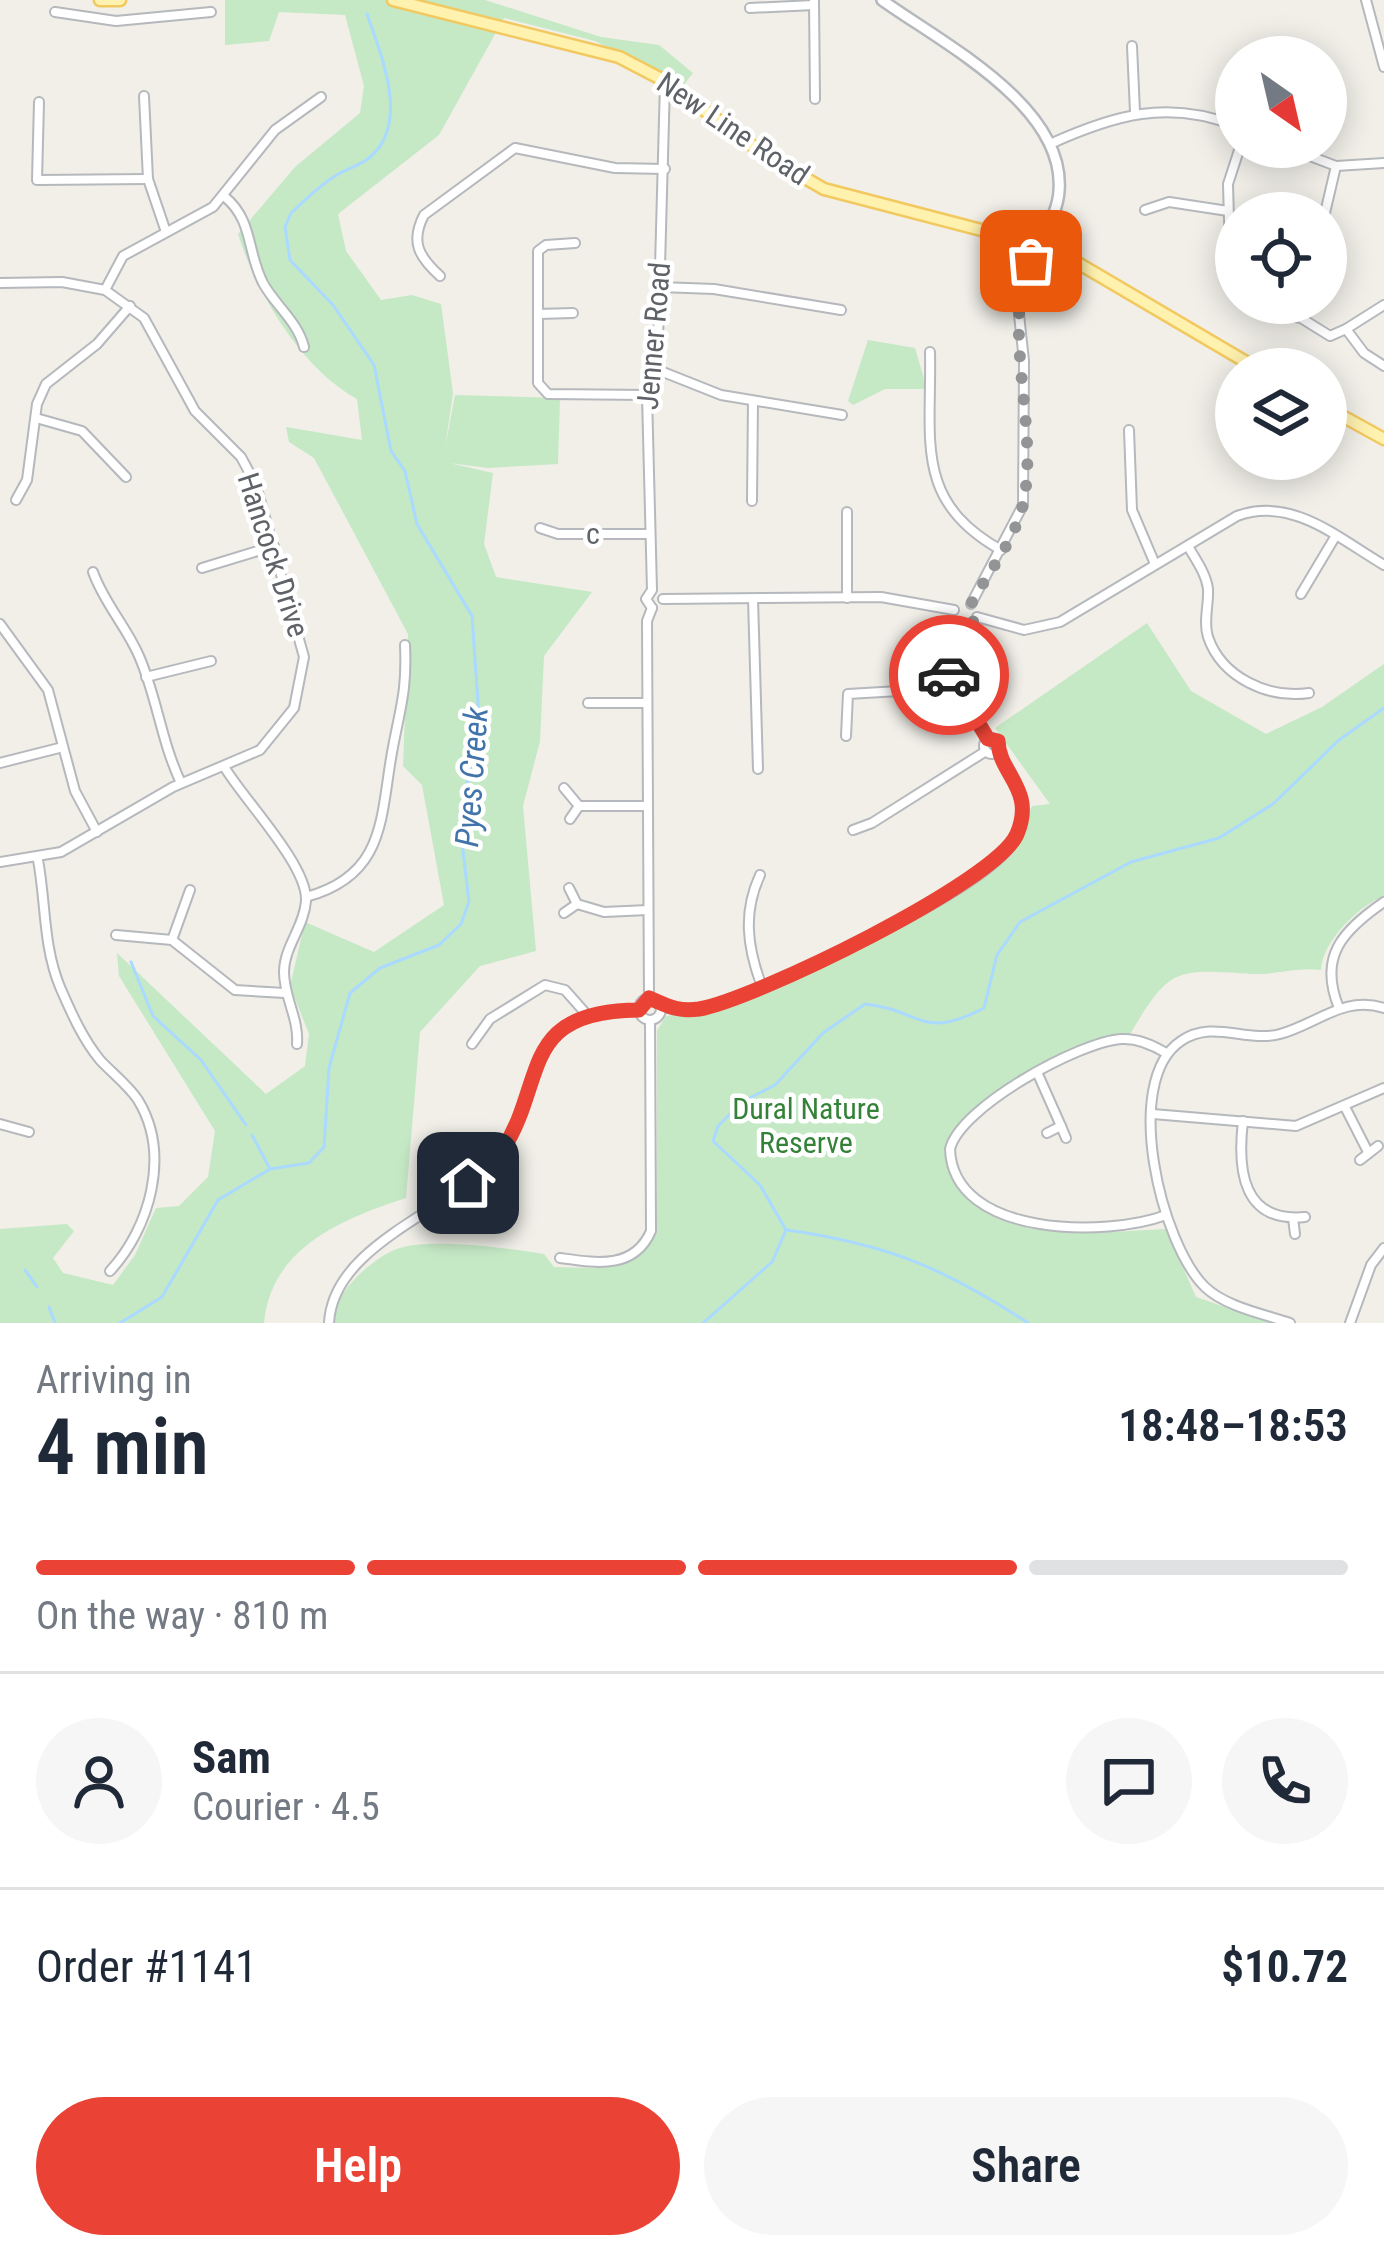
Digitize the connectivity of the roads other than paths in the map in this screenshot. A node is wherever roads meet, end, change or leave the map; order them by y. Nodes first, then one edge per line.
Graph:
1 (100, 0) edge
2 (120, 0) edge
3 (393, 0) edge
4 (882, 0) edge
5 (1366, 0) edge
6 (814, 3) edge
7 (750, 8) dead end
8 (211, 12) dead end
9 (55, 13) dead end
10 (1132, 46) dead end
11 (1384, 67) edge
12 (665, 81) junction
13 (144, 96) dead end
14 (321, 97) dead end
15 (815, 99) dead end
16 (40, 102) dead end
17 (1135, 112) junction
18 (1215, 121) edge
19 (1050, 144) junction
20 (1384, 163) edge
21 (1347, 165) edge
22 (665, 169) junction
23 (148, 179) junction
24 (225, 197) junction
25 (1215, 209) edge
26 (1144, 210) dead end
27 (166, 232) junction
28 (575, 243) dead end
29 (1040, 243) junction
30 (440, 276) dead end
31 (0, 283) edge
32 (660, 286) junction
33 (105, 290) junction
34 (1384, 305) edge
35 (130, 306) junction
36 (841, 310) dead end
37 (574, 313) dead end
38 (538, 314) junction
39 (1310, 324) edge
40 (1346, 329) junction
41 (304, 347) dead end
42 (1222, 348) edge
43 (930, 352) dead end
44 (1384, 367) edge
45 (652, 368) junction
46 (646, 395) junction
47 (753, 401) junction
48 (842, 415) dead end
49 (36, 418) junction
50 (1347, 419) edge
51 (1129, 430) dead end
52 (1384, 439) edge
53 (125, 477) dead end
54 (16, 500) dead end
55 (752, 501) dead end
56 (848, 512) dead end
57 (540, 528) dead end
58 (647, 534) junction
59 (1335, 537) junction
60 (1188, 545) junction
61 (274, 546) junction
62 (1001, 550) junction
63 (1155, 564) junction
64 (1384, 565) edge
65 (202, 568) dead end
66 (93, 572) dead end
67 (652, 590) junction
68 (1301, 594) dead end
69 (847, 598) junction
70 (663, 599) junction
71 (753, 599) junction
72 (971, 604) junction
73 (652, 608) junction
74 (954, 610) junction
75 (977, 617) junction
76 (0, 624) edge
77 (959, 626) junction
78 (405, 645) dead end
79 (211, 661) dead end
80 (949, 674) junction
81 (146, 677) junction
82 (1309, 692) dead end
83 (588, 703) dead end
84 (647, 703) junction
85 (846, 736) dead end
86 (988, 739) junction
87 (63, 747) junction
88 (986, 751) junction
89 (998, 751) junction
90 (0, 763) edge
91 (225, 768) junction
92 (758, 769) dead end
93 (181, 783) junction
94 (564, 788) dead end
95 (579, 806) junction
96 (647, 806) junction
97 (570, 819) dead end
98 (853, 830) dead end
99 (97, 832) junction
100 (38, 860) junction
101 (0, 862) edge
102 (760, 875) dead end
103 (569, 888) dead end
104 (190, 890) dead end
105 (306, 898) junction
106 (1384, 902) edge
107 (577, 904) junction
108 (648, 910) junction
109 (564, 913) dead end
110 (116, 935) dead end
111 (172, 940) junction
112 (761, 984) junction
113 (285, 993) junction
114 (649, 998) junction
115 (660, 1007) junction
116 (1339, 1008) junction
117 (1384, 1008) edge
118 (639, 1010) junction
119 (588, 1016) junction
120 (650, 1020) junction
121 (296, 1044) dead end
122 (472, 1045) dead end
123 (1167, 1053) junction
124 (1037, 1072) junction
125 (1384, 1088) edge
126 (1345, 1107) junction
127 (1153, 1114) junction
128 (1244, 1121) junction
129 (0, 1124) edge
130 (1061, 1126) junction
131 (29, 1132) dead end
132 (1047, 1133) dead end
133 (1066, 1138) dead end
134 (1378, 1146) dead end
135 (1166, 1215) junction
136 (1305, 1217) dead end
137 (1293, 1218) junction
138 (1294, 1234) dead end
139 (1384, 1249) edge
140 (560, 1258) dead end
141 (110, 1271) dead end
142 (328, 1323) edge
143 (1290, 1323) edge
144 (1350, 1323) edge

1 - 2 main road
3 - 12 main road, New Line Road
4 - 19 street
5 - 11 street
6 - 7 street
6 - 15 street
8 - 9 street
10 - 17 street
12 - 22 street, Jenner Road
12 - 29 main road, New Line Road
13 - 23 street
14 - 24 street
16 - 23 street
17 - 18 street
17 - 19 street
19 - 29 street
20 - 21 street
22 - 30 street
22 - 32 street, Jenner Road
23 - 27 street
24 - 27 street
24 - 41 street
25 - 26 street
27 - 33 street
28 - 38 street
29 - 42 main road, New Line Road
29 - 62 street
31 - 33 street, Hancock Drive
32 - 36 street
32 - 45 street, Jenner Road
33 - 35 street, Hancock Drive
34 - 40 street
35 - 49 street
35 - 61 street, Hancock Drive
37 - 38 street
38 - 46 street
39 - 40 street
40 - 44 street
43 - 62 street
45 - 46 street, Jenner Road
45 - 47 street
46 - 58 street, Jenner Road
47 - 48 street
47 - 55 street
49 - 53 street
49 - 54 street
50 - 52 main road
51 - 63 street
56 - 69 street
57 - 58 street, c
58 - 67 street, Jenner Road
59 - 60 street
59 - 64 street
59 - 68 street
60 - 63 street
60 - 82 street
61 - 65 street
61 - 91 street, Hancock Drive
62 - 72 street
63 - 75 street
66 - 81 street
67 - 70 street
67 - 73 street, Jenner Road
69 - 71 street
69 - 74 street
70 - 71 street
70 - 73 street
71 - 92 street
72 - 74 street
72 - 75 street
73 - 84 street
74 - 77 street
75 - 77 street
76 - 87 street
77 - 80 street
78 - 105 street
79 - 81 street
80 - 85 street
80 - 86 street
81 - 93 street
83 - 84 street
84 - 96 street
86 - 88 street
86 - 89 street
87 - 90 street
87 - 99 street
88 - 89 street
88 - 98 street
89 - 112 street
91 - 93 street, Hancock Drive
91 - 105 street
93 - 99 street, Hancock Drive
94 - 95 street
95 - 96 street
95 - 97 street
96 - 108 street
99 - 100 street, Hancock Drive
100 - 101 street, Hancock Drive
100 - 141 street
102 - 112 street
103 - 107 street
104 - 111 street
105 - 113 street
106 - 116 street
107 - 108 street
107 - 109 street
108 - 114 street
110 - 111 street
111 - 113 street
112 - 115 street
113 - 121 street
114 - 115 street
114 - 118 street
115 - 120 street
116 - 117 street
116 - 123 street
118 - 119 street
118 - 120 street
119 - 122 street
119 - 142 street
120 - 140 street
123 - 124 street
123 - 127 street
124 - 130 street
124 - 135 street
125 - 126 street
126 - 128 street
126 - 134 street
127 - 128 street
127 - 135 street
128 - 137 street
129 - 131 street
130 - 132 street
130 - 133 street
135 - 143 street
136 - 137 street
137 - 138 street
139 - 144 street

